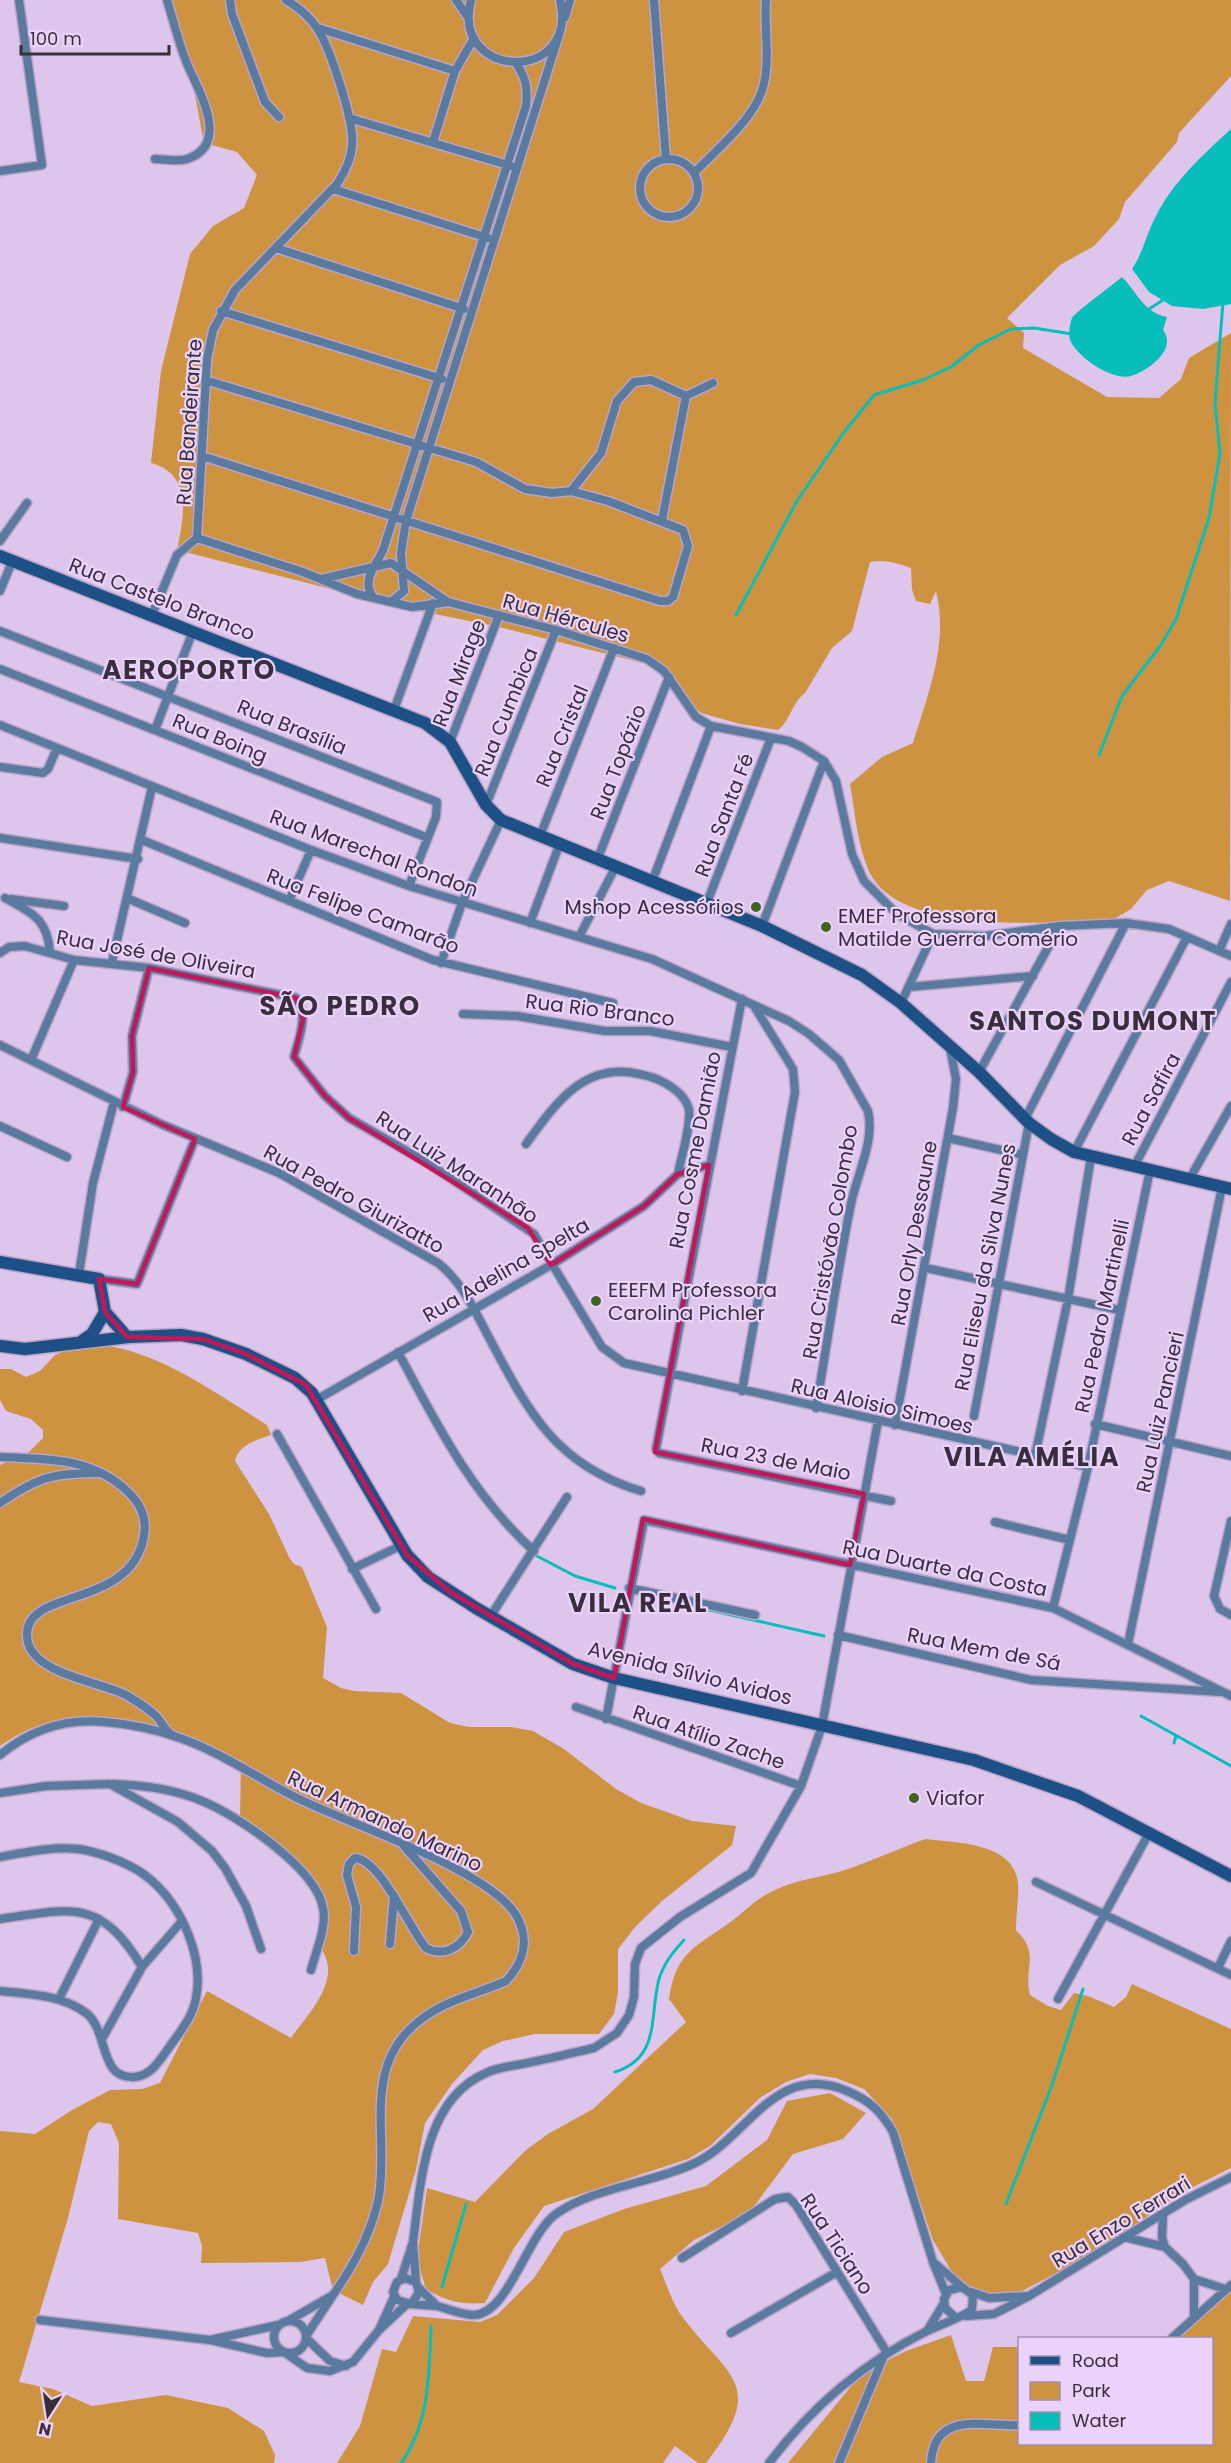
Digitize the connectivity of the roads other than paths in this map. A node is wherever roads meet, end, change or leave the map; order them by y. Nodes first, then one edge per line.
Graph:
1 (18, 0) edge
2 (167, 0) edge
3 (230, 0) edge
4 (286, 0) edge
5 (456, 0) edge
6 (471, 0) edge
7 (560, 0) edge
8 (570, 0) edge
9 (654, 0) edge
10 (766, 0) edge
11 (468, 19) junction
12 (562, 26) junction
13 (318, 28) junction
14 (474, 38) junction
15 (558, 38) junction
16 (516, 63) junction
17 (455, 71) junction
18 (279, 117) dead end
19 (350, 118) junction
20 (433, 142) junction
21 (155, 159) dead end
22 (666, 159) junction
23 (507, 165) junction
24 (517, 168) junction
25 (0, 171) edge
26 (694, 173) junction
27 (333, 189) junction
28 (484, 236) junction
29 (494, 240) junction
30 (276, 248) junction
31 (461, 308) junction
32 (221, 311) junction
33 (472, 312) junction
34 (438, 378) junction
35 (205, 380) junction
36 (450, 381) junction
37 (713, 383) dead end
38 (686, 396) junction
39 (416, 444) junction
40 (428, 448) junction
41 (202, 456) junction
42 (571, 491) junction
43 (27, 503) dead end
44 (394, 517) junction
45 (662, 520) junction
46 (406, 521) junction
47 (197, 538) junction
48 (0, 541) edge
49 (0, 556) edge
50 (12, 562) junction
51 (376, 565) junction
52 (402, 568) junction
53 (321, 579) junction
54 (0, 591) edge
55 (437, 595) junction
56 (373, 597) junction
57 (391, 602) junction
58 (448, 602) junction
59 (432, 606) junction
60 (152, 615) junction
61 (499, 615) junction
62 (556, 630) junction
63 (0, 631) edge
64 (193, 631) junction
65 (615, 648) junction
66 (0, 669) edge
67 (669, 677) junction
68 (169, 695) junction
69 (394, 710) junction
70 (0, 725) edge
71 (711, 726) junction
72 (155, 730) junction
73 (771, 738) junction
74 (450, 742) junction
75 (57, 748) junction
76 (824, 761) junction
77 (0, 767) edge
78 (152, 788) junction
79 (486, 805) junction
80 (501, 820) junction
81 (540, 836) junction
82 (0, 837) edge
83 (428, 838) junction
84 (142, 840) junction
85 (560, 843) junction
86 (311, 850) junction
87 (598, 858) junction
88 (138, 859) junction
89 (616, 866) junction
90 (652, 882) junction
91 (409, 886) junction
92 (2, 897) edge
93 (129, 899) junction
94 (290, 901) junction
95 (462, 903) junction
96 (706, 905) junction
97 (64, 906) dead end
98 (184, 923) dead end
99 (530, 923) junction
100 (1126, 923) junction
101 (1231, 924) edge
102 (762, 926) junction
103 (1060, 926) junction
104 (933, 934) junction
105 (579, 937) junction
106 (1186, 937) junction
107 (1219, 951) junction
108 (50, 952) junction
109 (0, 953) edge
110 (1231, 956) edge
111 (74, 960) junction
112 (112, 962) junction
113 (441, 963) junction
114 (149, 968) junction
115 (1033, 976) junction
116 (1231, 982) edge
117 (909, 987) junction
118 (742, 999) junction
119 (613, 1002) dead end
120 (901, 1003) junction
121 (754, 1006) junction
122 (463, 1014) dead end
123 (0, 1045) edge
124 (732, 1047) junction
125 (950, 1048) junction
126 (294, 1057) joint
127 (31, 1060) junction
128 (979, 1072) junction
129 (114, 1102) junction
130 (1231, 1106) edge
131 (123, 1107) junction
132 (1027, 1121) junction
133 (0, 1126) edge
134 (948, 1138) junction
135 (195, 1139) junction
136 (526, 1144) dead end
137 (1074, 1152) junction
138 (1023, 1155) junction
139 (66, 1156) dead end
140 (1091, 1157) junction
141 (709, 1165) junction
142 (1134, 1167) junction
143 (1150, 1170) junction
144 (678, 1174) junction
145 (1190, 1178) junction
146 (1227, 1188) edge
147 (0, 1262) edge
148 (551, 1265) junction
149 (926, 1268) junction
150 (79, 1274) junction
151 (99, 1279) junction
152 (998, 1284) junction
153 (1068, 1299) junction
154 (474, 1309) junction
155 (1119, 1310) junction
156 (105, 1312) junction
157 (127, 1337) junction
158 (82, 1341) junction
159 (0, 1346) edge
160 (398, 1352) junction
161 (670, 1374) junction
162 (742, 1391) junction
163 (316, 1400) junction
164 (816, 1408) junction
165 (974, 1416) dead end
166 (878, 1421) junction
167 (1095, 1424) junction
168 (895, 1425) junction
169 (277, 1434) dead end
170 (1171, 1441) junction
171 (656, 1449) joint
172 (1035, 1456) junction
173 (1231, 1456) edge
174 (0, 1457) edge
175 (1088, 1467) junction
176 (102, 1473) junction
177 (641, 1491) dead end
178 (864, 1494) junction
179 (567, 1497) dead end
180 (891, 1501) dead end
181 (0, 1503) edge
182 (1231, 1521) edge
183 (995, 1522) dead end
184 (1230, 1531) edge
185 (1070, 1540) junction
186 (402, 1545) junction
187 (534, 1551) junction
188 (850, 1565) junction
189 (352, 1569) junction
190 (629, 1588) junction
191 (1053, 1608) junction
192 (376, 1609) dead end
193 (755, 1615) dead end
194 (1231, 1616) edge
195 (490, 1617) junction
196 (838, 1635) junction
197 (1128, 1644) junction
198 (614, 1678) junction
199 (1228, 1694) edge
200 (576, 1707) dead end
201 (606, 1719) junction
202 (822, 1726) junction
203 (180, 1738) junction
204 (0, 1755) edge
205 (110, 1784) junction
206 (801, 1786) junction
207 (0, 1793) edge
208 (1149, 1833) junction
209 (402, 1843) junction
210 (0, 1857) edge
211 (1231, 1876) edge
212 (1036, 1882) dead end
213 (394, 1896) junction
214 (1105, 1916) junction
215 (0, 1919) edge
216 (99, 1919) junction
217 (182, 1921) junction
218 (1231, 1941) edge
219 (390, 1944) dead end
220 (261, 1949) dead end
221 (354, 1951) dead end
222 (142, 1967) junction
223 (1218, 1968) junction
224 (311, 1970) dead end
225 (1231, 1975) edge
226 (0, 1991) edge
227 (59, 1999) junction
228 (1058, 1999) dead end
229 (102, 2038) junction
230 (1231, 2177) edge
231 (1163, 2215) junction
232 (1124, 2236) junction
233 (412, 2242) junction
234 (1165, 2247) junction
235 (681, 2258) dead end
236 (933, 2262) junction
237 (837, 2272) junction
238 (401, 2279) junction
239 (1194, 2279) junction
240 (417, 2285) junction
241 (1228, 2287) edge
242 (966, 2289) junction
243 (333, 2295) junction
244 (1029, 2296) junction
245 (394, 2297) junction
246 (945, 2299) junction
247 (409, 2304) junction
248 (437, 2306) junction
249 (965, 2316) junction
250 (1194, 2316) junction
251 (955, 2317) junction
252 (40, 2320) dead end
253 (288, 2321) junction
254 (278, 2325) junction
255 (379, 2330) junction
256 (927, 2331) junction
257 (240, 2332) junction
258 (731, 2333) dead end
259 (306, 2337) junction
260 (1173, 2337) edge
261 (210, 2340) junction
262 (240, 2348) junction
263 (284, 2352) junction
264 (886, 2352) junction
265 (347, 2366) junction
266 (1018, 2426) edge
267 (769, 2463) edge
268 (839, 2463) edge
269 (931, 2463) edge

1 - 25 street
2 - 21 street
3 - 18 street
4 - 13 street, Rua Bandeirante
5 - 11 street
6 - 11 street
7 - 12 street
8 - 12 street
9 - 22 street
10 - 26 street
11 - 14 street
12 - 15 street
13 - 17 street
13 - 19 street, Rua Bandeirante
14 - 16 street
14 - 17 street
15 - 16 street
15 - 24 street
16 - 23 street
17 - 20 street
19 - 20 street
19 - 27 street, Rua Bandeirante
20 - 23 street
22 - 26 street
22 - 26 street
23 - 24 street
23 - 28 street
24 - 29 street
27 - 28 street
27 - 30 street, Rua Bandeirante
28 - 29 street
28 - 31 street
29 - 33 street
30 - 31 street
30 - 32 street, Rua Bandeirante
31 - 33 street
31 - 34 street
32 - 34 street
32 - 35 street, Rua Bandeirante
33 - 36 street
34 - 36 street
34 - 39 street
35 - 39 street
35 - 41 street, Rua Bandeirante
36 - 40 street
37 - 38 street
38 - 42 street
38 - 45 street
39 - 40 street
39 - 44 street
40 - 42 street
40 - 46 street
41 - 44 street
41 - 47 street, Rua Bandeirante
42 - 45 street
43 - 48 street
44 - 46 street
44 - 51 street
45 - 46 street
46 - 52 street
47 - 53 street, Rua Hércules
47 - 60 street
49 - 50 main road, Rua Castelo Branco
50 - 54 street
50 - 60 main road, Rua Castelo Branco
51 - 52 street, Rua Hércules
51 - 53 street, Rua Hércules
51 - 56 street
52 - 55 street, Rua Hércules
52 - 57 street
53 - 56 street, Rua Hércules
55 - 58 street, Rua Hércules
55 - 59 street
56 - 57 street, Rua Hércules
57 - 59 street, Rua Hércules
58 - 59 street, Rua Hércules
58 - 61 street, Rua Hércules
59 - 69 street
60 - 64 main road, Rua Castelo Branco
61 - 62 street, Rua Hércules
61 - 74 street, Rua Mirage
62 - 65 street, Rua Hércules
62 - 79 street, Rua Cumbica
63 - 68 street, Rua Brasília
64 - 68 street
64 - 69 main road, Rua Castelo Branco
65 - 67 street, Rua Hércules
65 - 81 street, Rua Cristal
66 - 72 street, Rua Boing
67 - 71 street, Rua Hércules
67 - 87 street, Rua Topázio
68 - 72 street
68 - 83 street, Rua Brasília
69 - 74 main road, Rua Castelo Branco
70 - 75 street, Rua Marechal Rondon
71 - 73 street
71 - 90 street
72 - 83 street, Rua Boing
73 - 76 street
73 - 96 street, Rua Santa Fé
74 - 79 main road, Rua Castelo Branco
75 - 77 street
75 - 78 street, Rua Marechal Rondon
76 - 102 street
76 - 104 street
78 - 84 street
78 - 86 street, Rua Marechal Rondon
79 - 80 main road, Rua Castelo Branco
80 - 81 main road, Rua Castelo Branco
80 - 95 street
81 - 85 main road, Rua Castelo Branco
82 - 88 street
83 - 91 street
84 - 88 street
84 - 94 street, Rua Felipe Camarão
85 - 87 main road, Rua Castelo Branco
85 - 99 street
86 - 91 street, Rua Marechal Rondon
86 - 94 street
87 - 89 main road, Rua Castelo Branco
88 - 93 street
89 - 90 main road, Rua Castelo Branco
89 - 105 street
90 - 96 main road, Rua Castelo Branco
91 - 95 street, Rua Marechal Rondon
92 - 97 street
92 - 108 street
93 - 98 street
93 - 112 street
94 - 113 street, Rua Felipe Camarão
95 - 99 street, Rua Marechal Rondon
95 - 113 street
96 - 102 main road, Rua Castelo Branco
99 - 105 street, Rua Marechal Rondon
100 - 103 street
100 - 106 street
100 - 132 street, Rua Eliseu da Silva Nunes
101 - 107 street
102 - 120 main road, Rua Castelo Branco
103 - 104 street
103 - 115 street
104 - 117 street
105 - 118 street, Rua Marechal Rondon
106 - 107 street
106 - 137 street
107 - 110 street
108 - 109 street, Rua José de Oliveira
108 - 111 street, Rua José de Oliveira
111 - 112 street, Rua José de Oliveira
111 - 127 street
112 - 114 street, Rua José de Oliveira
113 - 119 street, Rua Felipe Camarão
114 - 126 street, Rua José de Oliveira
114 - 131 street
115 - 117 street
115 - 128 street
116 - 142 street, Rua Safira
117 - 120 street
118 - 121 street, Rua Cristóvão Colombo
118 - 124 street, Rua Cosme Damião
120 - 125 main road, Rua Castelo Branco
121 - 162 street
121 - 164 street, Rua Cristóvão Colombo
122 - 124 street, Rua Rio Branco
123 - 127 street, Rua Pedro Giurizatto
124 - 141 street, Rua Cosme Damião
125 - 128 main road, Rua Castelo Branco
125 - 134 street, Rua Orly Dessaune
126 - 148 street, Rua Luiz Maranhão
127 - 129 street, Rua Pedro Giurizatto
128 - 132 main road, Rua Castelo Branco
129 - 131 street, Rua Pedro Giurizatto
129 - 150 street
130 - 145 street
131 - 135 street, Rua Pedro Giurizatto
132 - 137 main road, Rua Castelo Branco
132 - 138 street, Rua Eliseu da Silva Nunes
133 - 139 street
134 - 138 street
134 - 149 street, Rua Orly Dessaune
135 - 151 street
135 - 154 street, Rua Pedro Giurizatto
136 - 144 street
137 - 140 main road, Rua Castelo Branco
138 - 152 street, Rua Eliseu da Silva Nunes
140 - 142 main road, Rua Castelo Branco
140 - 153 street
141 - 144 street, Rua Adelina Spelta
141 - 161 street, Rua Cosme Damião
142 - 143 main road, Rua Castelo Branco
143 - 145 main road, Rua Castelo Branco
143 - 155 street, Rua Pedro Martinelli
144 - 148 street, Rua Adelina Spelta
145 - 146 main road, Rua Castelo Branco
146 - 170 street, Rua Luiz Pancieri
147 - 150 main road
148 - 154 street, Rua Adelina Spelta
148 - 161 street, Rua Luiz Maranhão
149 - 152 street
149 - 168 street, Rua Orly Dessaune
150 - 151 main road
151 - 156 main road
152 - 153 street
152 - 165 street, Rua Eliseu da Silva Nunes
153 - 155 street
153 - 172 street
154 - 160 street, Rua Adelina Spelta
154 - 177 street, Rua Pedro Giurizatto
155 - 167 street, Rua Pedro Martinelli
156 - 157 main road
156 - 158 main road
157 - 158 main road, Avenida Sílvio Avidos
157 - 163 main road, Avenida Sílvio Avidos
158 - 159 main road, Avenida Sílvio Avidos
160 - 163 street, Rua Adelina Spelta
160 - 187 street
161 - 162 street, Rua Aloisio Simoes
161 - 171 street, Rua Cosme Damião
162 - 164 street, Rua Aloisio Simoes
163 - 186 main road, Avenida Sílvio Avidos
164 - 166 street, Rua Aloisio Simoes
166 - 168 street, Rua Aloisio Simoes
166 - 178 street
167 - 170 street
167 - 175 street, Rua Pedro Martinelli
168 - 172 street, Rua Aloisio Simoes
169 - 189 street
170 - 173 street
170 - 197 street, Rua Luiz Pancieri
171 - 178 street, Rua 23 de Maio
172 - 175 street, Rua Aloisio Simoes
174 - 176 street
175 - 185 street, Rua Pedro Martinelli
176 - 181 street
176 - 203 street
178 - 180 street, Rua 23 de Maio
178 - 188 street
179 - 187 street
182 - 184 street
183 - 185 street
184 - 194 street
185 - 191 street, Rua Pedro Martinelli
186 - 189 street
186 - 195 main road, Avenida Sílvio Avidos
187 - 195 street
188 - 190 street, Rua Duarte da Costa
188 - 191 street, Rua Duarte da Costa
188 - 196 street
189 - 192 street
190 - 193 street
190 - 198 street
191 - 197 street, Rua Duarte da Costa
195 - 198 main road, Avenida Sílvio Avidos
196 - 199 street, Rua Mem de Sá
196 - 202 street
197 - 199 street, Rua Duarte da Costa
198 - 201 street, Rua Atílio Zache
198 - 202 main road, Avenida Sílvio Avidos
200 - 201 street, Rua Atílio Zache
201 - 206 street, Rua Atílio Zache
202 - 206 street
202 - 208 main road, Avenida Sílvio Avidos
203 - 204 street, Rua Armando Marino
203 - 209 street, Rua Armando Marino
205 - 207 street
205 - 220 street
205 - 224 street
206 - 233 street
208 - 211 main road, Avenida Sílvio Avidos
208 - 214 street
209 - 213 street
209 - 243 street, Rua Armando Marino
210 - 217 street
212 - 214 street
213 - 219 street
213 - 221 street
214 - 223 street
214 - 228 street
215 - 216 street
216 - 222 street
216 - 227 street
217 - 222 street
217 - 229 street
218 - 223 street
222 - 229 street
223 - 225 street
226 - 227 street
227 - 229 street
230 - 231 street, Rua Enzo Ferrari
231 - 232 street, Rua Enzo Ferrari
231 - 234 street
232 - 234 street
232 - 244 street, Rua Enzo Ferrari
233 - 238 street
233 - 240 street
234 - 239 street
235 - 237 street, Rua Ticiano
236 - 242 street
236 - 246 street
236 - 248 street
237 - 258 street
237 - 264 street, Rua Ticiano
238 - 240 street
238 - 245 street
239 - 241 street
239 - 250 street
240 - 247 street
240 - 248 street
241 - 250 street
242 - 244 street, Rua Enzo Ferrari
242 - 246 street
242 - 249 street
243 - 253 street, Rua Armando Marino
243 - 259 street, Rua Armando Marino
244 - 249 street, Rua Enzo Ferrari
245 - 247 street
245 - 255 street
246 - 251 street
246 - 256 street
247 - 248 street
247 - 255 street
249 - 251 street
250 - 260 street
251 - 256 street
252 - 261 street
253 - 254 street
253 - 259 street
254 - 257 street
254 - 263 street
255 - 265 street
256 - 264 street
257 - 261 street
257 - 262 street
259 - 263 street
259 - 265 street
261 - 262 street
262 - 263 street
263 - 265 street
264 - 267 street
264 - 268 street
266 - 269 street

